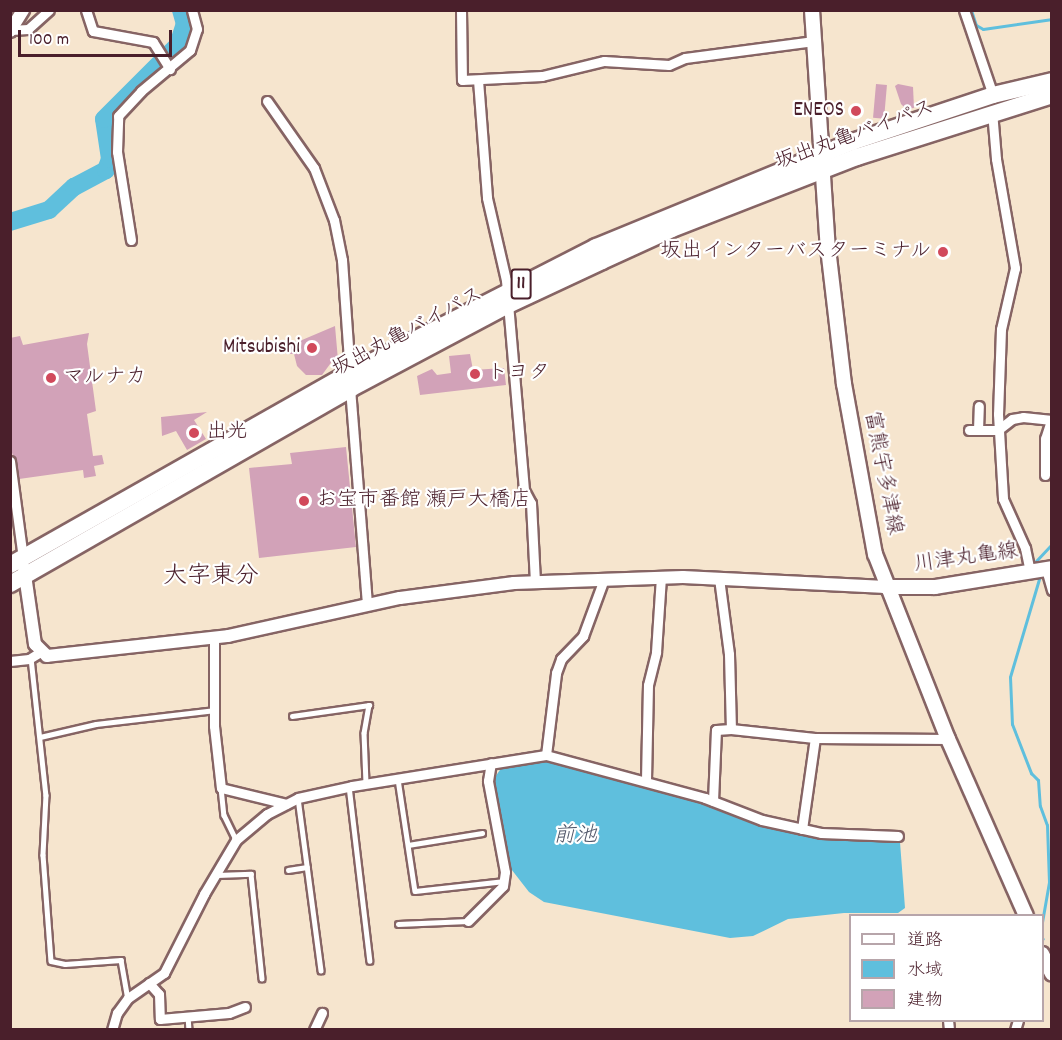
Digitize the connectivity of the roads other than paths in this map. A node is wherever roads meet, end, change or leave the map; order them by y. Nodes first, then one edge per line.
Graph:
1 (23, 10) edge
2 (49, 10) edge
3 (86, 10) edge
4 (192, 10) edge
5 (461, 10) edge
6 (812, 10) edge
7 (964, 10) edge
8 (11, 31) edge
9 (814, 41) junction
10 (170, 69) junction
11 (478, 80) junction
12 (1052, 81) edge
13 (1052, 95) edge
14 (267, 101) dead end
15 (993, 103) junction
16 (820, 163) junction
17 (131, 240) dead end
18 (508, 298) junction
19 (350, 381) junction
20 (979, 406) dead end
21 (1051, 420) edge
22 (1000, 428) junction
23 (10, 460) edge
24 (1045, 475) dead end
25 (16, 562) edge
26 (1049, 568) edge
27 (1030, 571) junction
28 (661, 577) junction
29 (718, 578) junction
30 (604, 579) junction
31 (18, 580) edge
32 (536, 582) junction
33 (886, 587) junction
34 (1052, 590) edge
35 (367, 604) junction
36 (214, 638) junction
37 (36, 655) junction
38 (10, 662) edge
39 (215, 710) junction
40 (292, 716) dead end
41 (731, 729) junction
42 (40, 737) junction
43 (815, 738) junction
44 (948, 739) junction
45 (546, 755) junction
46 (491, 763) junction
47 (398, 776) junction
48 (646, 780) junction
49 (366, 783) junction
50 (350, 786) junction
51 (221, 788) junction
52 (298, 798) junction
53 (713, 801) junction
54 (286, 804) junction
55 (802, 829) junction
56 (482, 833) dead end
57 (898, 836) dead end
58 (236, 840) junction
59 (408, 845) junction
60 (307, 867) junction
61 (288, 870) dead end
62 (217, 875) junction
63 (504, 881) junction
64 (1026, 914) edge
65 (468, 921) joint
66 (398, 924) dead end
67 (1044, 959) edge
68 (370, 961) dead end
69 (321, 970) dead end
70 (1052, 974) edge
71 (262, 978) dead end
72 (149, 983) junction
73 (128, 998) junction
74 (245, 1007) dead end
75 (322, 1013) dead end
76 (188, 1016) junction
77 (112, 1029) edge
78 (189, 1029) edge
79 (314, 1029) edge

1 - 8 street
2 - 8 street
3 - 10 street
4 - 10 street
5 - 11 street
6 - 9 main road, 富熊宇多津線
7 - 15 street
9 - 11 street
9 - 16 main road, 富熊宇多津線
10 - 17 street
11 - 18 street
12 - 15 highway, 坂出丸亀バイパス / 11
13 - 15 highway, 坂出丸亀バイパス / 11
14 - 19 street
15 - 16 highway, 坂出丸亀バイパス / 11
15 - 22 street
16 - 18 highway, 坂出丸亀バイパス / 11
16 - 33 main road, 富熊宇多津線
18 - 19 highway, 坂出丸亀バイパス / 11
18 - 32 street
19 - 25 highway, 坂出丸亀バイパス / 11
19 - 31 highway, 坂出丸亀バイパス / 11
19 - 35 street
20 - 22 street
21 - 22 street
21 - 24 street
22 - 27 street
23 - 25 street
25 - 31 street
26 - 27 main road, 川津丸亀線
26 - 34 street
27 - 33 main road, 川津丸亀線
28 - 29 street
28 - 30 street
28 - 48 street
29 - 33 street
29 - 41 street
30 - 32 street
30 - 45 street
31 - 37 street
32 - 35 street
33 - 44 main road, 富熊宇多津線
35 - 36 street
36 - 37 street
36 - 39 street
37 - 38 street
37 - 42 lane
39 - 42 lane
39 - 51 street
40 - 49 lane
41 - 43 street
41 - 53 street
42 - 73 lane
43 - 44 street
43 - 55 street
44 - 64 main road, 富熊宇多津線
45 - 46 street
45 - 48 street
46 - 47 street
46 - 63 street
47 - 49 street
47 - 59 lane
48 - 53 street
49 - 50 street
50 - 52 street
50 - 68 lane
51 - 54 street
51 - 58 lane
52 - 54 street
52 - 60 lane
53 - 55 street
54 - 58 street
55 - 57 street
56 - 59 lane
58 - 62 street
59 - 63 lane
60 - 61 lane
60 - 69 lane
62 - 71 lane
62 - 72 street
63 - 65 street
65 - 66 lane
67 - 70 main road
72 - 73 street
72 - 76 street
73 - 77 street
74 - 76 street
75 - 79 street
76 - 78 lane

